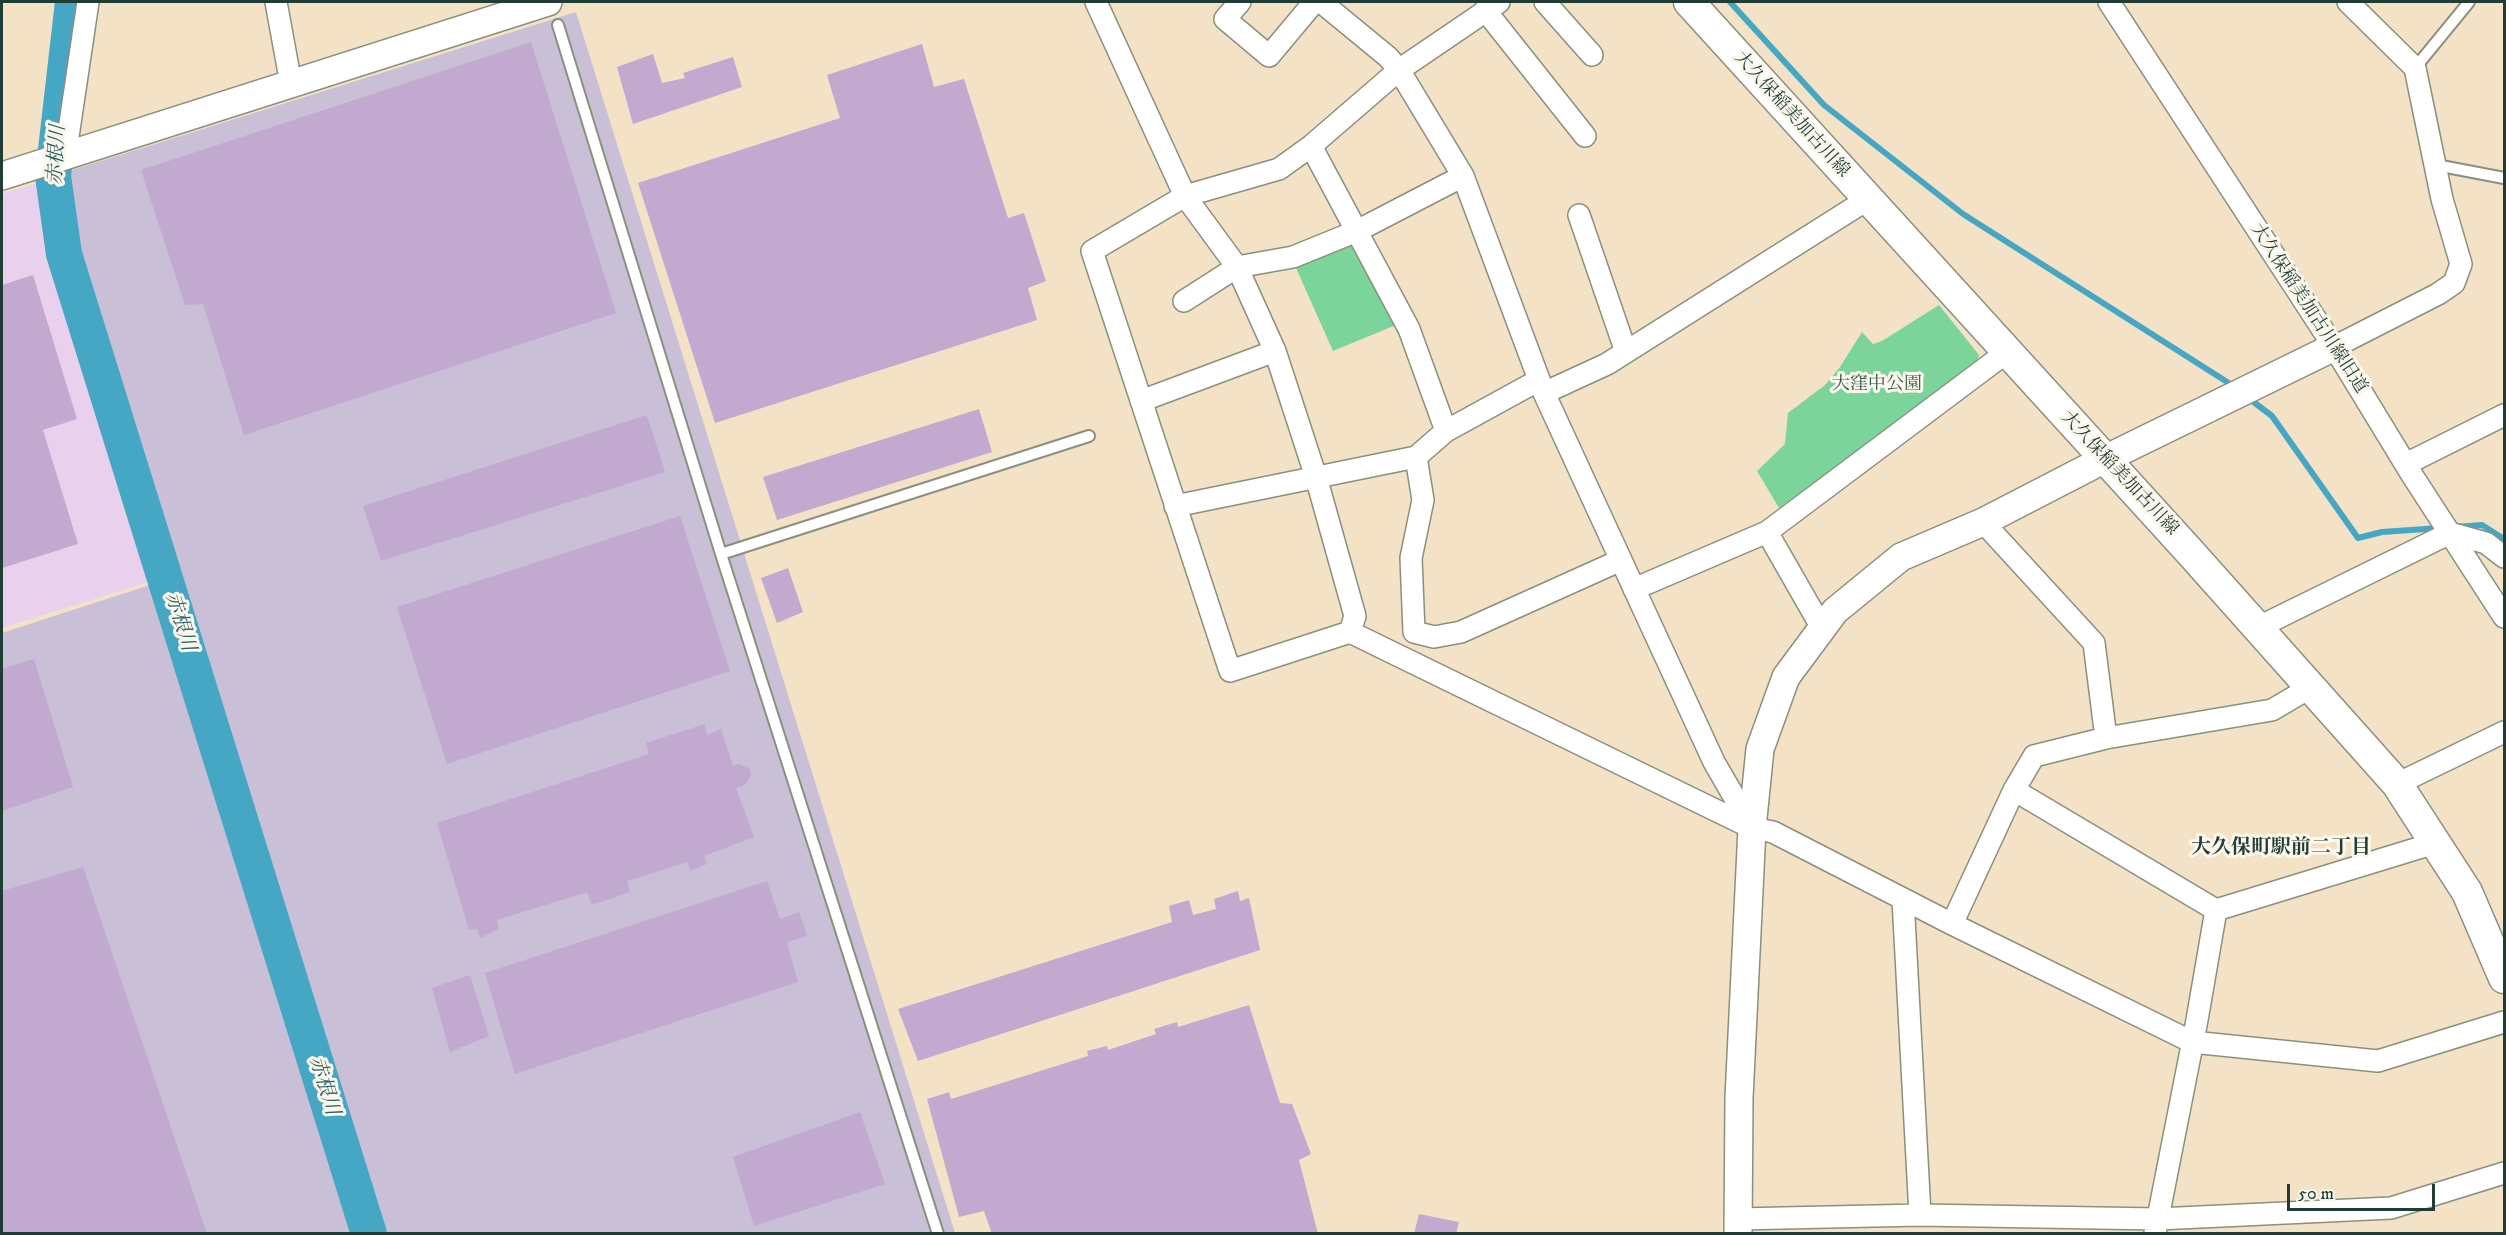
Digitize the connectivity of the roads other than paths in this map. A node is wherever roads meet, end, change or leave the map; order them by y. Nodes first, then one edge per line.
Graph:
1 (88, 2) edge
2 (276, 2) edge
3 (1096, 2) edge
4 (1240, 2) edge
5 (1311, 2) edge
6 (1321, 2) edge
7 (1545, 2) edge
8 (1689, 2) edge
9 (2109, 2) edge
10 (2348, 2) edge
11 (2469, 2) edge
12 (1492, 6) edge
13 (553, 13) edge
14 (1592, 55) dead end
15 (2415, 68) junction
16 (1399, 70) junction
17 (291, 84) junction
18 (1585, 136) dead end
19 (1311, 146) junction
20 (65, 157) junction
21 (2436, 165) junction
22 (2, 176) edge
23 (1463, 176) junction
24 (2505, 178) edge
25 (1185, 196) junction
26 (1868, 199) junction
27 (1579, 215) dead end
28 (1357, 231) junction
29 (1237, 267) junction
30 (1184, 301) dead end
31 (2334, 347) junction
32 (1275, 351) junction
33 (1626, 352) junction
34 (2007, 352) junction
35 (1542, 386) junction
36 (1141, 401) junction
37 (2505, 415) edge
38 (1446, 431) junction
39 (1089, 436) dead end
40 (1416, 457) junction
41 (2105, 459) junction
42 (2406, 464) junction
43 (1317, 477) junction
44 (1175, 506) junction
45 (1983, 522) junction
46 (1767, 532) junction
47 (2450, 533) junction
48 (721, 554) junction
49 (2505, 557) edge
50 (1621, 560) junction
51 (1635, 589) junction
52 (2505, 617) edge
53 (1822, 628) junction
54 (2257, 628) junction
55 (1350, 632) junction
56 (1434, 637) junction
57 (1418, 665) junction
58 (2311, 687) junction
59 (2505, 732) edge
60 (2106, 738) junction
61 (2397, 784) junction
62 (2014, 790) junction
63 (1752, 828) junction
64 (2435, 843) junction
65 (1904, 899) junction
66 (2216, 910) junction
67 (1952, 924) junction
68 (2505, 978) edge
69 (2505, 1022) edge
70 (2192, 1042) junction
71 (2505, 1173) edge
72 (1920, 1215) junction
73 (1738, 1226) edge
74 (2156, 1226) edge
75 (938, 1233) edge

1 - 20 street
2 - 17 street
3 - 25 street
4 - 5 street
6 - 16 street
7 - 14 street
8 - 26 main road, 大久保稲美加古川線
9 - 31 street, 大久保稲美加古川線旧道
10 - 15 street
11 - 15 lane
12 - 16 street
12 - 18 street
13 - 17 street
13 - 48 lane
15 - 21 street
16 - 19 street
16 - 23 street
17 - 20 street
19 - 25 street
19 - 28 street
20 - 22 street
21 - 24 lane
21 - 31 street
23 - 28 street
23 - 35 street
25 - 29 street
25 - 36 street
26 - 33 street
26 - 34 main road, 大久保稲美加古川線
27 - 33 street
28 - 29 street
28 - 38 street
29 - 30 street
29 - 32 street
31 - 41 street
31 - 42 street, 大久保稲美加古川線旧道
32 - 36 street
32 - 43 street
33 - 35 street
34 - 41 main road, 大久保稲美加古川線
34 - 46 street
35 - 38 street
35 - 50 street
36 - 44 street
37 - 42 street
38 - 40 street
39 - 48 lane
40 - 43 street
40 - 56 street
41 - 45 street
41 - 54 main road, 大久保稲美加古川線
42 - 47 street, 大久保稲美加古川線旧道
43 - 44 street
43 - 55 street
44 - 55 street
45 - 53 street
45 - 60 street
46 - 51 street
46 - 53 street
47 - 49 street
47 - 52 street, 大久保稲美加古川線旧道
47 - 54 street
48 - 75 lane
50 - 51 street
50 - 56 street
51 - 63 street
53 - 63 street
54 - 58 main road, 大久保稲美加古川線
55 - 57 street
56 - 57 street
57 - 63 street
58 - 60 street
58 - 61 main road, 大久保稲美加古川線
59 - 61 street
60 - 62 street
61 - 64 main road, 大久保稲美加古川線
62 - 66 street
62 - 67 street
63 - 65 street
63 - 73 street
64 - 66 street
64 - 68 main road, 大久保稲美加古川線
65 - 67 street
65 - 72 street
66 - 70 street
67 - 70 street
69 - 70 street
70 - 74 street
71 - 74 street
72 - 73 street
72 - 74 street

